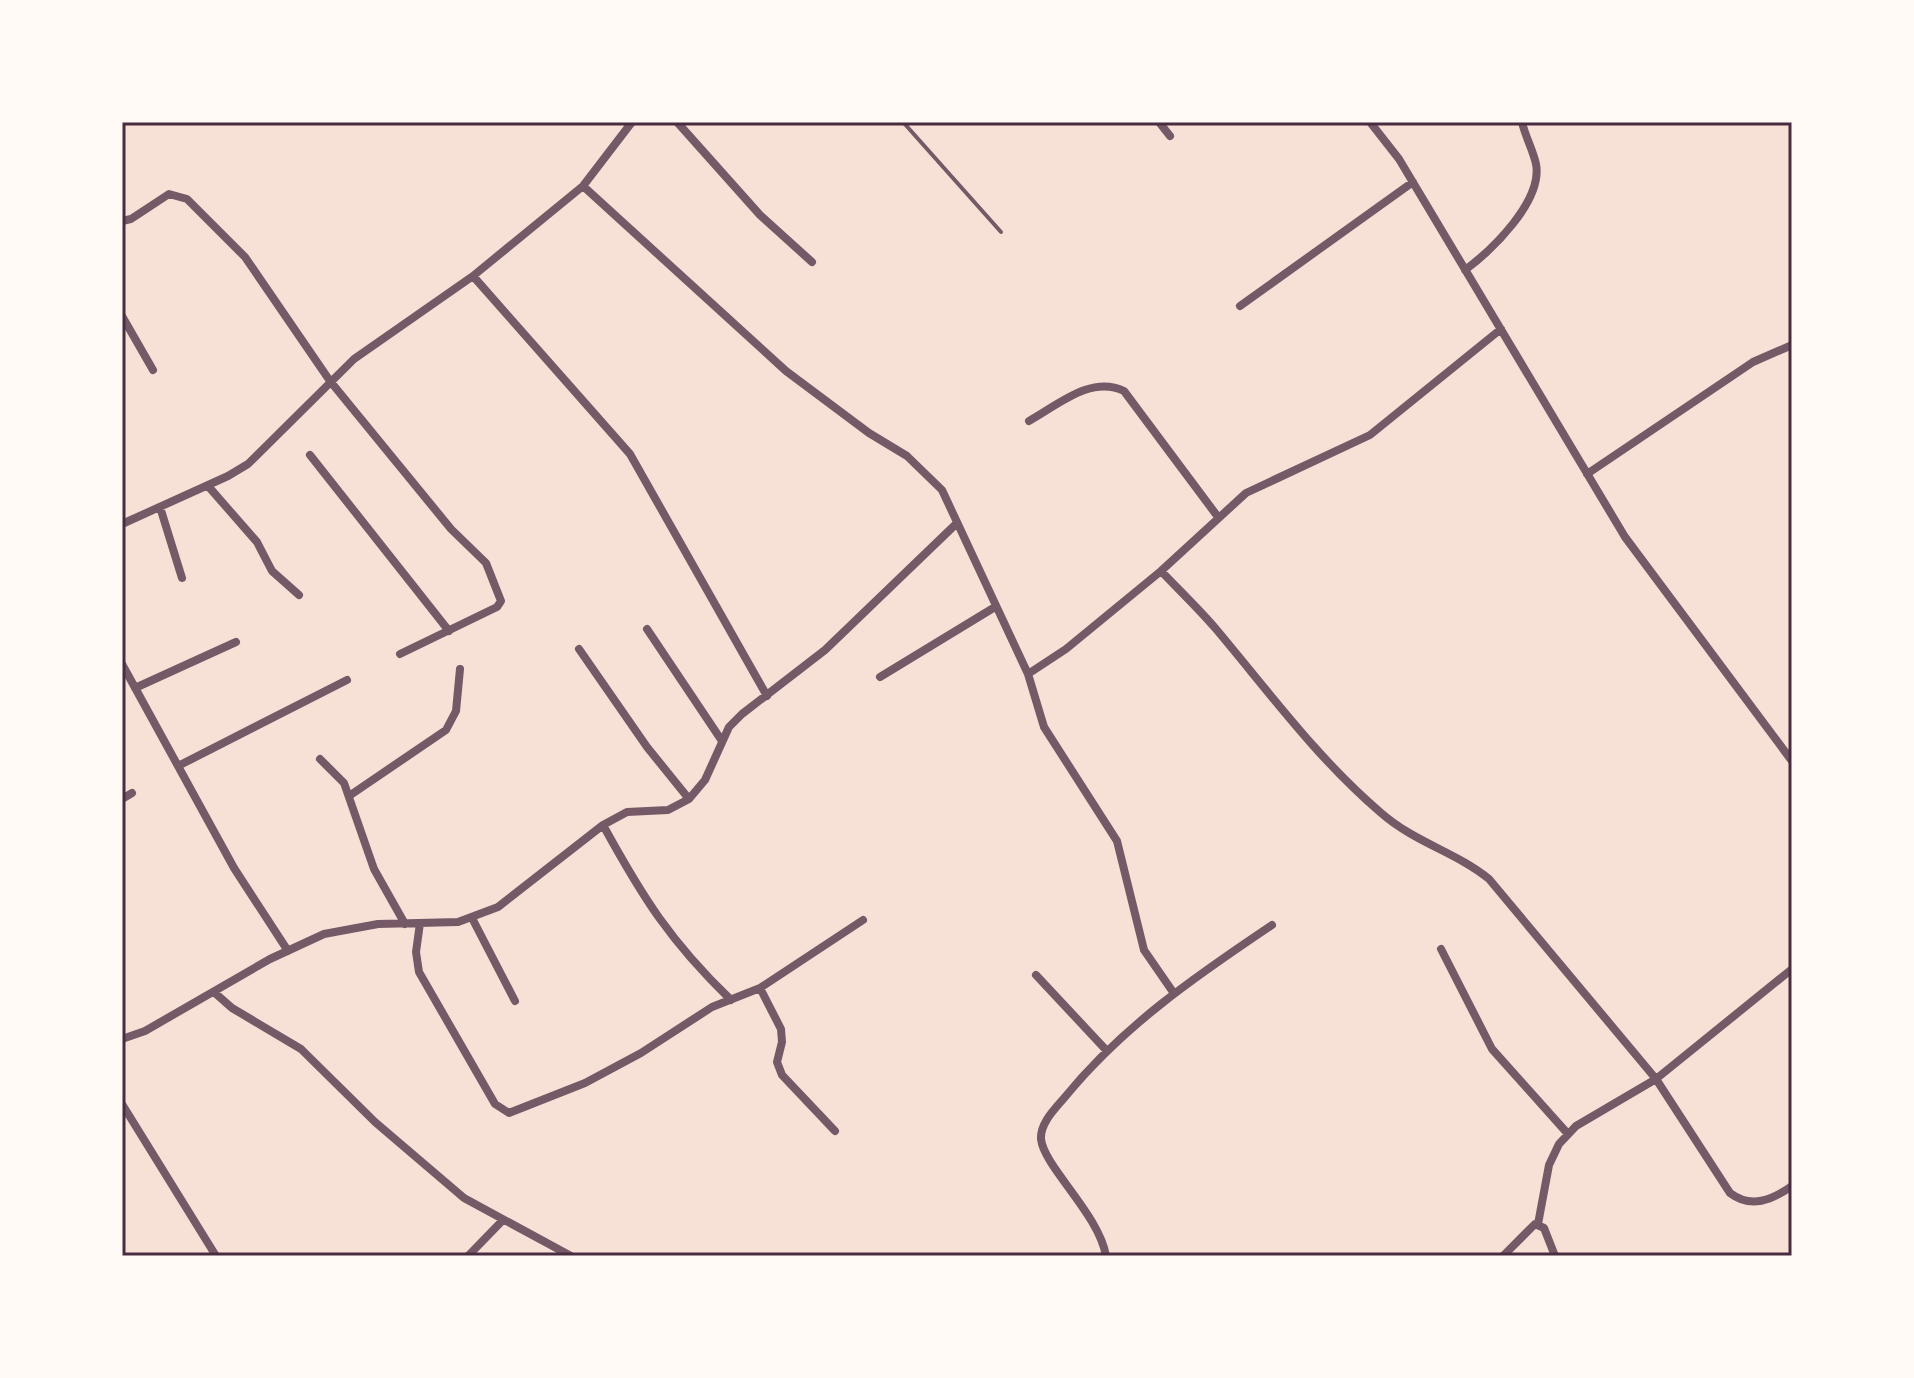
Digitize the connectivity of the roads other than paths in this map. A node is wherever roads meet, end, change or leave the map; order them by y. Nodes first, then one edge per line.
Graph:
1 (632, 122) edge
2 (677, 122) edge
3 (903, 122) edge
4 (1159, 122) edge
5 (1370, 122) edge
6 (1522, 122) edge
7 (1170, 136) dead end
8 (1413, 182) junction
9 (583, 186) junction
10 (122, 221) edge
11 (1001, 232) dead end
12 (812, 262) dead end
13 (1465, 270) junction
14 (473, 276) junction
15 (1240, 306) dead end
16 (122, 316) edge
17 (1501, 329) junction
18 (1792, 345) edge
19 (153, 370) dead end
20 (330, 381) junction
21 (1029, 421) dead end
22 (310, 455) dead end
23 (1587, 474) junction
24 (208, 486) junction
25 (160, 507) junction
26 (1218, 517) junction
27 (122, 524) edge
28 (956, 524) junction
29 (1161, 571) junction
30 (182, 578) dead end
31 (299, 595) dead end
32 (995, 607) junction
33 (647, 629) dead end
34 (449, 631) junction
35 (236, 642) dead end
36 (579, 649) dead end
37 (400, 654) dead end
38 (122, 664) edge
39 (460, 669) dead end
40 (1028, 674) junction
41 (880, 677) dead end
42 (347, 680) dead end
43 (135, 688) junction
44 (767, 696) junction
45 (722, 741) junction
46 (320, 759) dead end
47 (1792, 761) edge
48 (178, 766) junction
49 (132, 793) dead end
50 (349, 796) junction
51 (122, 799) edge
52 (689, 799) junction
53 (603, 825) junction
54 (472, 918) junction
55 (863, 920) dead end
56 (420, 923) junction
57 (405, 924) junction
58 (1272, 925) dead end
59 (1441, 949) dead end
60 (288, 951) junction
61 (1792, 969) edge
62 (1036, 975) dead end
63 (760, 988) junction
64 (1173, 992) junction
65 (215, 993) junction
66 (731, 1000) junction
67 (515, 1001) dead end
68 (122, 1039) edge
69 (1107, 1051) junction
70 (1656, 1079) junction
71 (122, 1104) edge
72 (835, 1131) dead end
73 (1568, 1134) junction
74 (1792, 1186) edge
75 (502, 1221) junction
76 (1538, 1224) junction
77 (216, 1256) edge
78 (468, 1256) edge
79 (571, 1256) edge
80 (1106, 1256) edge
81 (1503, 1256) edge
82 (1555, 1256) edge

1 - 9 street
2 - 12 street
3 - 11 lane
4 - 7 street
5 - 8 street
6 - 13 street
8 - 13 street
8 - 15 street
9 - 14 street
9 - 28 street
10 - 20 street
13 - 17 street
14 - 20 street
14 - 44 street
16 - 19 street
17 - 23 street
17 - 26 street
18 - 23 street
20 - 24 street
20 - 34 street
21 - 26 street
22 - 34 street
23 - 47 street
24 - 25 street
24 - 31 street
25 - 27 street
25 - 30 street
26 - 29 street
28 - 32 street
28 - 44 street
29 - 40 street
29 - 70 street
32 - 40 street
32 - 41 street
33 - 45 street
34 - 37 street
35 - 43 street
36 - 52 street
38 - 43 street
39 - 50 street
40 - 64 street
42 - 48 street
43 - 48 street
44 - 45 street
45 - 52 street
46 - 50 street
48 - 60 street
49 - 51 street
50 - 57 street
52 - 53 street
53 - 54 street
53 - 66 street
54 - 56 street
54 - 67 street
55 - 63 street
56 - 57 street
56 - 66 street
57 - 60 street
58 - 64 street
59 - 73 street
60 - 65 street
61 - 70 street
62 - 69 street
63 - 66 street
63 - 72 street
64 - 69 street
65 - 68 street
65 - 75 street
69 - 80 street
70 - 73 street
70 - 74 street
71 - 77 street
73 - 76 street
75 - 78 street
75 - 79 street
76 - 81 street
76 - 82 street

